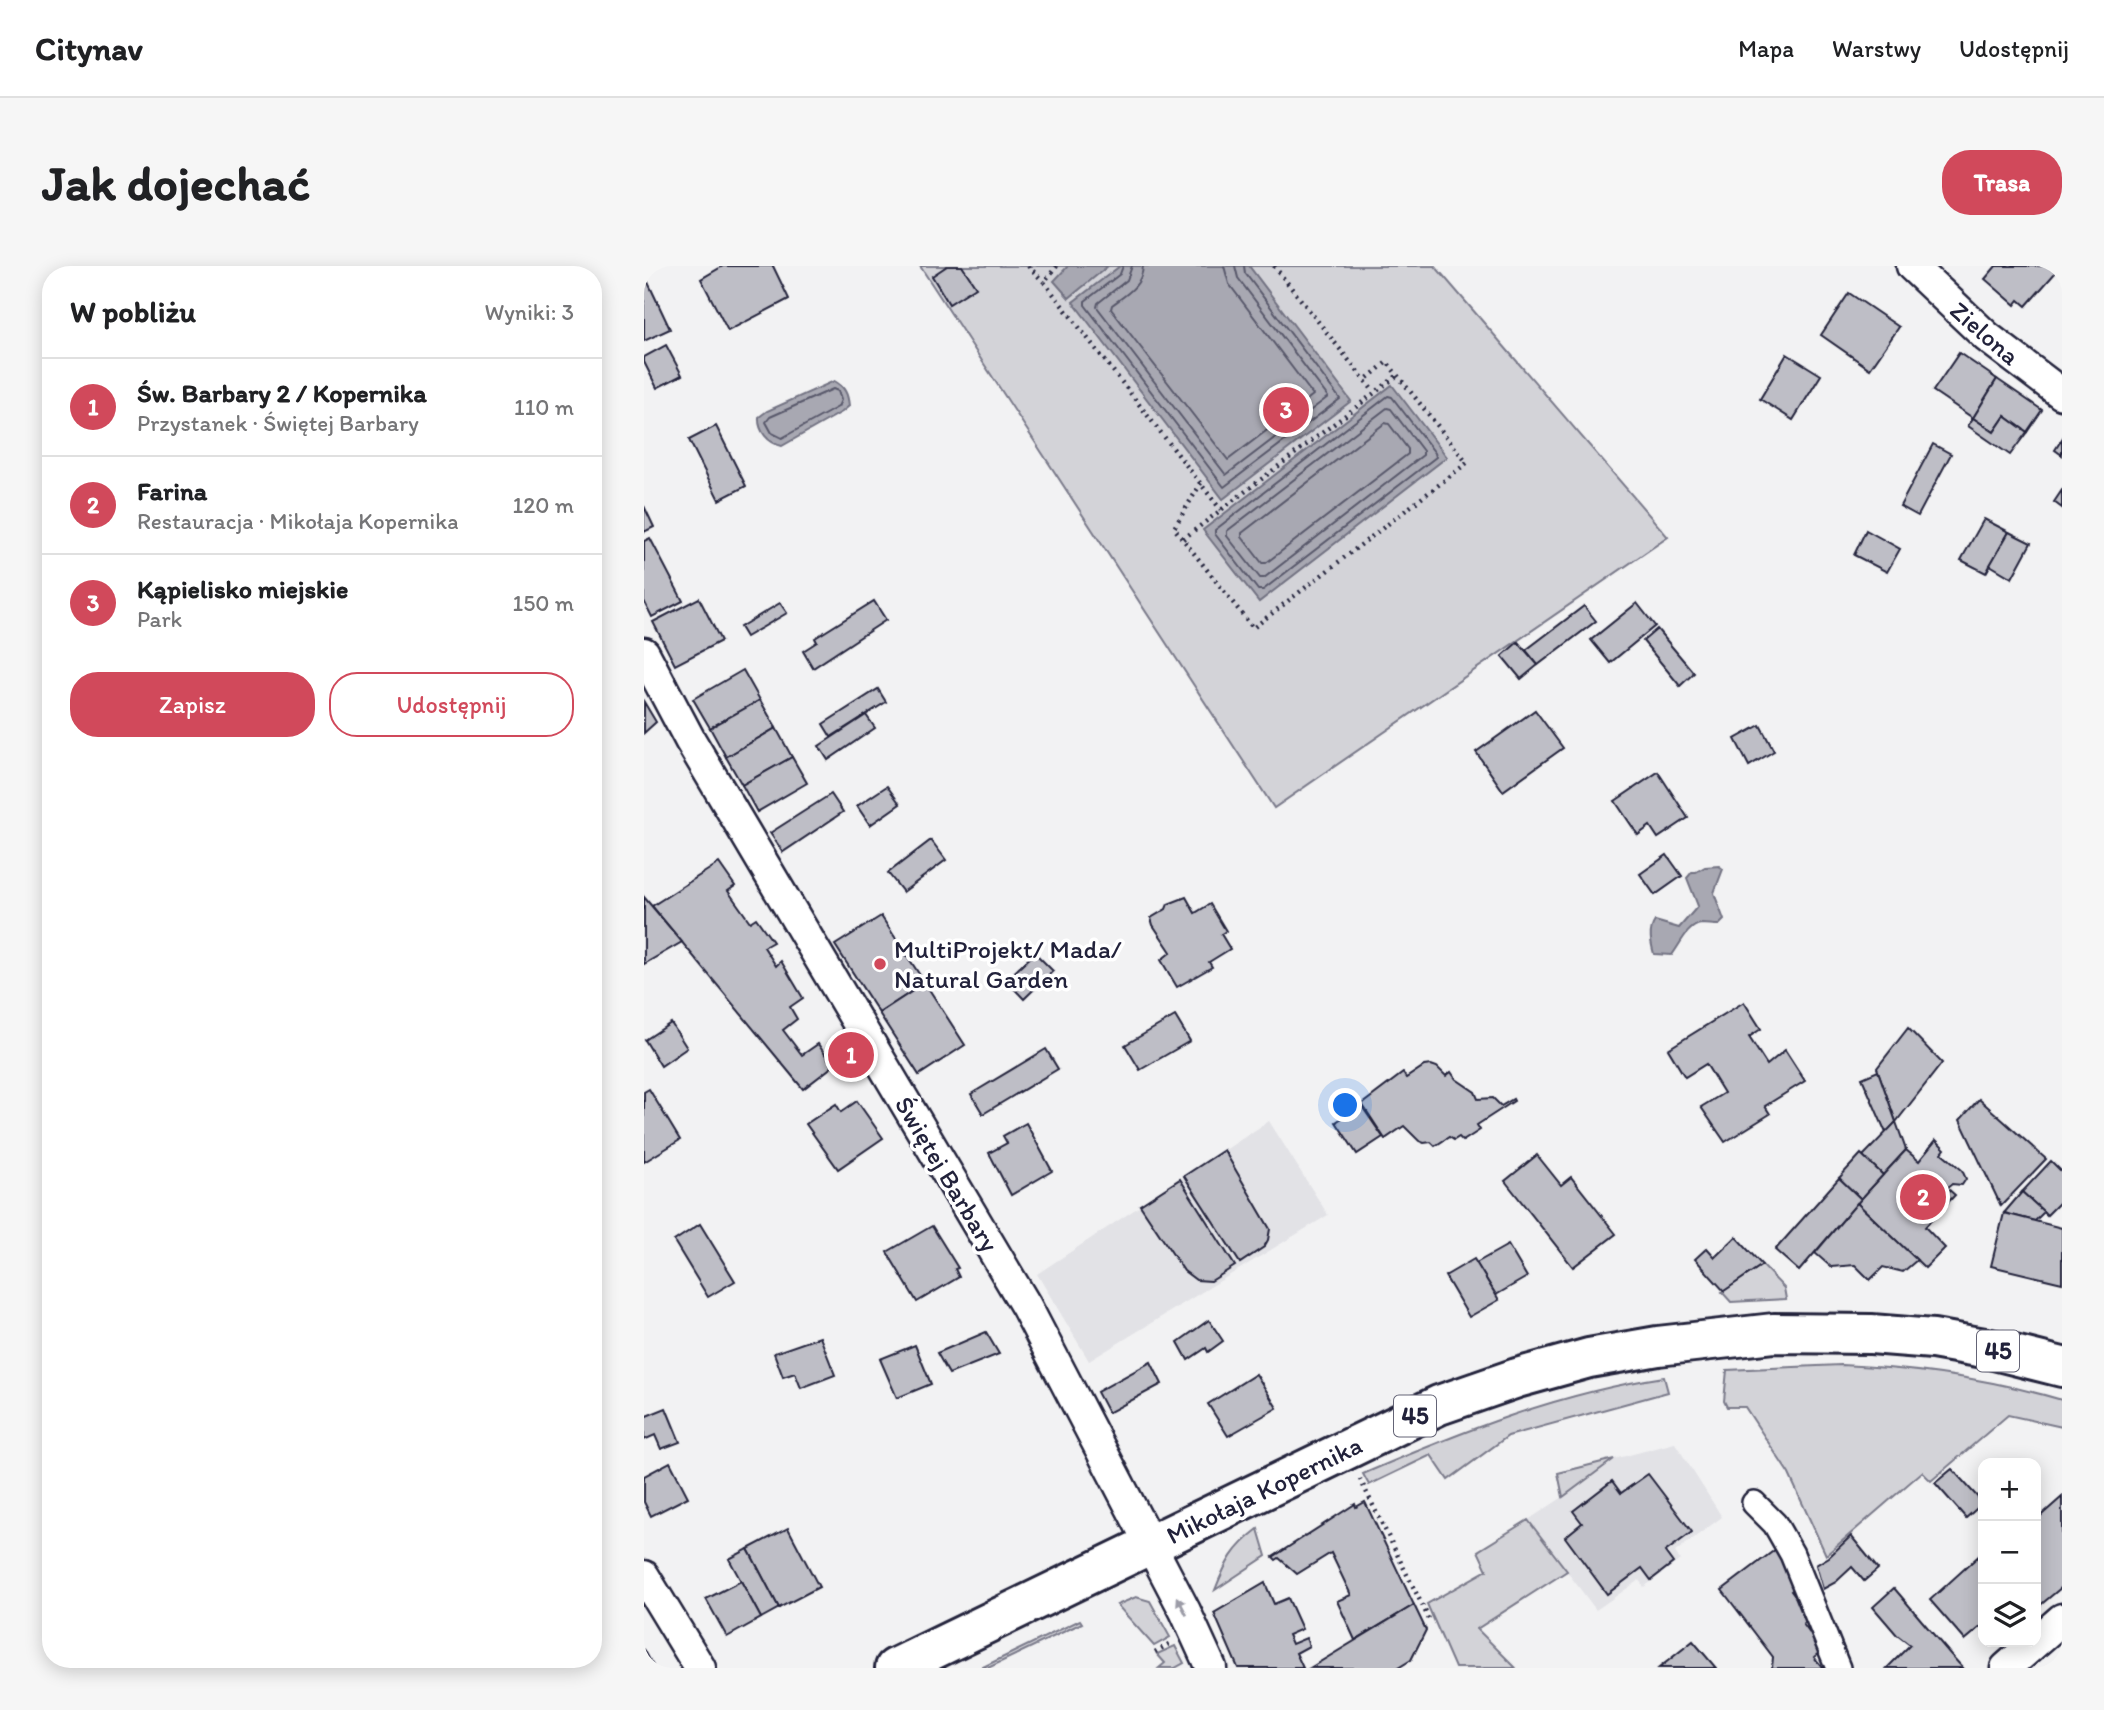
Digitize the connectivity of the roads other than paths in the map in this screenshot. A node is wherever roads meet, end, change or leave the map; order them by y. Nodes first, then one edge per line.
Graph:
1 (1912, 266) edge
2 (2062, 394) edge
3 (644, 653) edge
4 (2062, 1367) edge
5 (1754, 1503) dead end
6 (1151, 1545) junction
7 (644, 1576) edge
8 (2062, 1619) edge
9 (700, 1668) edge
10 (895, 1668) edge
11 (1211, 1668) edge
12 (1838, 1668) edge
13 (2006, 1668) edge

1 - 2 street, Zielona
3 - 6 street, Świętej Barbary
4 - 6 main road, Mikołaja Kopernika / 45
5 - 12 street
6 - 10 main road, Mikołaja Kopernika / 45
11 -> 6 street, Świętej Barbary
7 - 9 street
8 - 13 street

